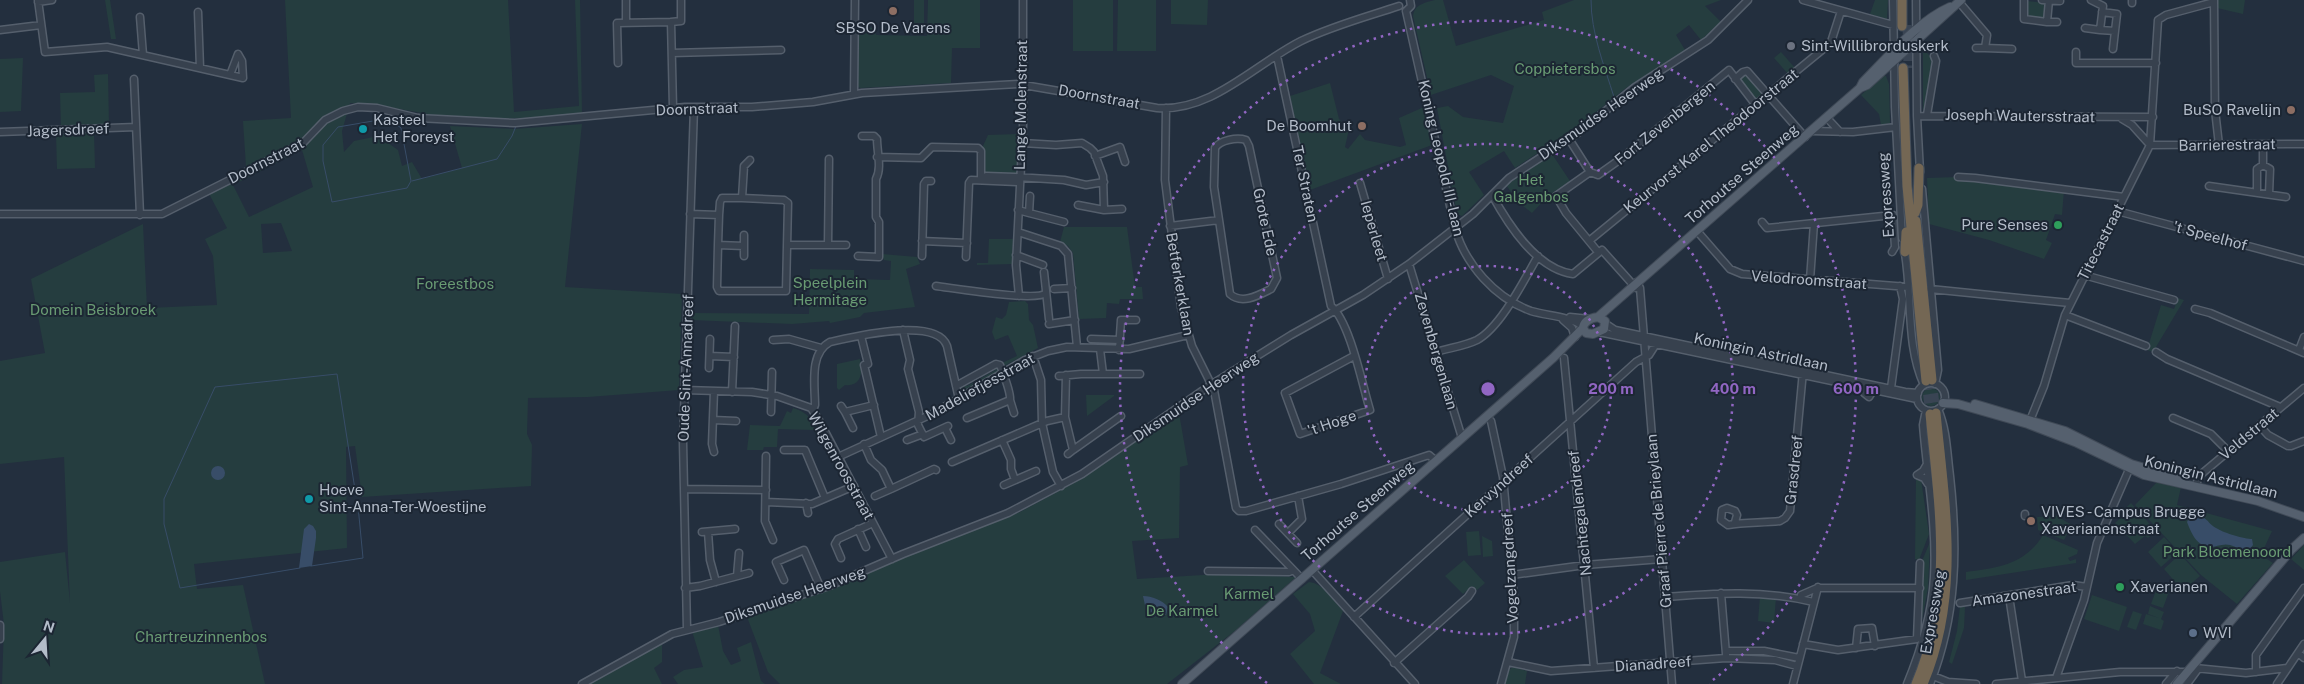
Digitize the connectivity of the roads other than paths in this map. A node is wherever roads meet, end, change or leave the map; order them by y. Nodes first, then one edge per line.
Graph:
1 (52, 0) edge
2 (626, 0) edge
3 (680, 0) edge
4 (855, 0) edge
5 (1023, 0) edge
6 (1748, 0) edge
7 (1803, 0) edge
8 (1893, 0) edge
9 (1902, 0) edge
10 (1908, 0) edge
11 (1916, 0) edge
12 (2024, 0) edge
13 (2042, 0) edge
14 (2048, 0) edge
15 (2092, 0) edge
16 (38, 1) edge
17 (1413, 1) edge
18 (2060, 1) edge
19 (2214, 1) edge
20 (1958, 2) edge
21 (1399, 3) edge
22 (1406, 11) junction
23 (1841, 11) junction
24 (198, 12) dead end
25 (2102, 12) junction
26 (140, 17) dead end
27 (626, 22) junction
28 (671, 22) junction
29 (2047, 22) junction
30 (2057, 22) dead end
31 (41, 25) junction
32 (1901, 25) junction
33 (2085, 28) dead end
34 (0, 30) edge
35 (1916, 30) junction
36 (2100, 30) junction
37 (2115, 31) junction
38 (1916, 41) junction
39 (1976, 48) dead end
40 (1985, 48) junction
41 (2012, 49) dead end
42 (2113, 49) dead end
43 (781, 50) dead end
44 (1894, 50) junction
45 (2076, 52) dead end
46 (672, 53) junction
47 (143, 55) junction
48 (1277, 56) junction
49 (1934, 56) dead end
50 (1894, 61) junction
51 (618, 63) dead end
52 (2156, 64) junction
53 (200, 68) junction
54 (1905, 68) tunnel mouth
55 (230, 75) dead end
56 (134, 79) dead end
57 (1735, 79) junction
58 (1022, 84) junction
59 (1860, 88) junction
60 (854, 94) junction
61 (1768, 96) junction
62 (1755, 104) junction
63 (694, 107) junction
64 (673, 108) junction
65 (1166, 108) junction
66 (1917, 116) junction
67 (1927, 116) junction
68 (2113, 117) junction
69 (2153, 117) junction
70 (1825, 120) junction
71 (136, 127) junction
72 (1896, 127) junction
73 (1812, 131) junction
74 (0, 132) edge
75 (1832, 132) junction
76 (1840, 132) junction
77 (862, 136) dead end
78 (1805, 137) junction
79 (1569, 139) junction
80 (1022, 143) junction
81 (2304, 144) edge
82 (2150, 145) junction
83 (2219, 145) junction
84 (2263, 145) junction
85 (1095, 156) junction
86 (877, 157) junction
87 (829, 159) dead end
88 (750, 160) dead end
89 (1125, 162) dead end
90 (2263, 165) junction
91 (1919, 168) junction
92 (1590, 172) junction
93 (1958, 177) dead end
94 (1020, 178) junction
95 (980, 180) junction
96 (931, 181) dead end
97 (1104, 182) junction
98 (1360, 183) dead end
99 (2209, 186) dead end
100 (2257, 192) junction
101 (2269, 194) junction
102 (1492, 195) junction
103 (1030, 196) dead end
104 (2124, 197) junction
105 (2286, 197) dead end
106 (742, 198) junction
107 (1078, 205) dead end
108 (1122, 209) dead end
109 (1018, 210) junction
110 (1104, 210) junction
111 (2116, 211) junction
112 (1029, 213) junction
113 (0, 214) edge
114 (690, 214) junction
115 (1912, 214) junction
116 (140, 215) junction
117 (719, 215) junction
118 (1218, 220) junction
119 (1064, 222) dead end
120 (1762, 222) dead end
121 (1814, 223) junction
122 (1170, 226) junction
123 (1455, 228) junction
124 (1697, 231) junction
125 (1018, 232) junction
126 (744, 235) dead end
127 (922, 241) junction
128 (1589, 241) junction
129 (967, 243) junction
130 (718, 245) junction
131 (788, 245) junction
132 (828, 245) junction
133 (846, 245) dead end
134 (744, 246) junction
135 (1601, 252) junction
136 (1892, 252) dead end
137 (1905, 252) junction
138 (1016, 255) junction
139 (744, 256) dead end
140 (858, 256) dead end
141 (922, 256) dead end
142 (1538, 256) junction
143 (966, 257) dead end
144 (2304, 261) edge
145 (1410, 264) junction
146 (2084, 275) junction
147 (1388, 279) junction
148 (1810, 280) junction
149 (1637, 284) junction
150 (936, 286) dead end
151 (1900, 286) junction
152 (1908, 287) junction
153 (1072, 288) junction
154 (1930, 289) junction
155 (1054, 290) dead end
156 (1046, 292) junction
157 (1018, 296) junction
158 (2174, 300) dead end
159 (1511, 301) junction
160 (2070, 303) junction
161 (2195, 309) dead end
162 (1336, 310) junction
163 (2065, 315) junction
164 (1556, 317) junction
165 (1589, 319) junction
166 (1075, 320) junction
167 (1136, 320) dead end
168 (1603, 321) junction
169 (734, 326) dead end
170 (1584, 329) junction
171 (903, 330) junction
172 (1599, 332) junction
173 (1188, 335) junction
174 (861, 336) junction
175 (1575, 337) junction
176 (2304, 337) edge
177 (710, 338) dead end
178 (1090, 339) dead end
179 (1644, 339) junction
180 (773, 340) dead end
181 (1120, 340) junction
182 (1655, 346) junction
183 (2146, 346) dead end
184 (1078, 347) junction
185 (821, 348) junction
186 (1100, 349) junction
187 (1119, 350) junction
188 (2302, 351) edge
189 (1436, 352) junction
190 (1708, 352) junction
191 (2156, 352) dead end
192 (710, 356) junction
193 (1033, 356) junction
194 (1354, 356) junction
195 (734, 357) junction
196 (1646, 357) junction
197 (1553, 358) junction
198 (1564, 358) dead end
199 (709, 368) dead end
200 (772, 372) dead end
201 (1803, 372) junction
202 (1003, 373) junction
203 (1103, 374) junction
204 (1140, 374) dead end
205 (1066, 375) junction
206 (1059, 376) dead end
207 (1929, 383) junction
208 (1212, 384) junction
209 (1864, 385) junction
210 (956, 386) junction
211 (1891, 388) junction
212 (2304, 388) edge
213 (684, 390) junction
214 (714, 391) junction
215 (732, 392) junction
216 (772, 395) junction
217 (1917, 396) junction
218 (959, 399) junction
219 (1010, 400) junction
220 (874, 405) junction
221 (2280, 407) junction
222 (1936, 408) junction
223 (813, 410) junction
224 (771, 412) dead end
225 (1014, 413) dead end
226 (1121, 416) dead end
227 (1065, 417) junction
228 (971, 418) dead end
229 (2173, 418) dead end
230 (713, 420) junction
231 (919, 420) junction
232 (736, 421) dead end
233 (1491, 421) dead end
234 (2029, 421) junction
235 (1570, 422) junction
236 (1042, 423) junction
237 (2258, 425) junction
238 (853, 428) dead end
239 (923, 434) junction
240 (881, 437) junction
241 (1462, 438) junction
242 (907, 440) dead end
243 (951, 440) dead end
244 (1002, 440) junction
245 (2301, 442) edge
246 (864, 444) junction
247 (784, 450) dead end
248 (2228, 451) junction
249 (714, 452) dead end
250 (766, 456) dead end
251 (838, 457) junction
252 (1436, 460) junction
253 (952, 462) dead end
254 (1927, 464) junction
255 (2130, 467) junction
256 (936, 470) dead end
257 (1036, 471) dead end
258 (1015, 480) junction
259 (2197, 482) junction
260 (1504, 483) junction
261 (1004, 485) dead end
262 (1929, 485) junction
263 (854, 486) junction
264 (1061, 486) junction
265 (684, 489) junction
266 (891, 489) junction
267 (766, 490) junction
268 (875, 496) dead end
269 (1298, 496) junction
270 (826, 498) junction
271 (766, 502) junction
272 (806, 504) junction
273 (2304, 512) edge
274 (808, 513) dead end
275 (2304, 518) edge
276 (1735, 522) dead end
277 (873, 523) junction
278 (1279, 524) dead end
279 (735, 529) dead end
280 (858, 529) junction
281 (1255, 530) dead end
282 (2304, 530) edge
283 (1288, 533) junction
284 (2304, 538) edge
285 (773, 540) dead end
286 (1297, 543) dead end
287 (2295, 546) junction
288 (866, 548) dead end
289 (739, 553) dead end
290 (841, 558) dead end
291 (892, 559) junction
292 (1662, 559) junction
293 (1920, 563) dead end
294 (1585, 566) junction
295 (1293, 570) junction
296 (1312, 570) junction
297 (1208, 571) dead end
298 (749, 573) dead end
299 (1512, 575) junction
300 (737, 576) junction
301 (1302, 579) junction
302 (784, 580) dead end
303 (716, 582) junction
304 (1818, 587) junction
305 (2087, 587) junction
306 (685, 588) junction
307 (1920, 588) junction
308 (2304, 588) edge
309 (821, 589) junction
310 (1472, 591) dead end
311 (1721, 593) junction
312 (2009, 596) junction
313 (1665, 597) junction
314 (1800, 599) junction
315 (1814, 602) junction
316 (1960, 603) dead end
317 (1354, 617) junction
318 (0, 625) edge
319 (687, 629) junction
320 (0, 639) edge
321 (1803, 644) junction
322 (2304, 644) edge
323 (1875, 646) junction
324 (1856, 648) junction
325 (1726, 654) junction
326 (2298, 654) junction
327 (1799, 658) junction
328 (2304, 658) edge
329 (1394, 662) junction
330 (1508, 662) junction
331 (1670, 662) junction
332 (1797, 666) junction
333 (1594, 668) junction
334 (2287, 668) junction
335 (2198, 669) junction
336 (2272, 670) junction
337 (2177, 671) junction
338 (2188, 672) junction
339 (2256, 672) junction
340 (1933, 676) junction
341 (2056, 678) junction
342 (2279, 681) edge
343 (1939, 682) edge
344 (2024, 683) edge
345 (582, 684) edge
346 (1182, 684) edge
347 (1415, 684) edge
348 (1501, 684) edge
349 (1672, 684) edge
350 (1793, 684) edge
351 (1907, 684) edge
352 (1916, 684) edge
353 (1923, 684) edge
354 (1930, 684) edge
355 (1976, 684) edge
356 (1996, 684) edge
357 (2045, 684) edge
358 (2166, 684) edge
359 (2177, 684) edge
360 (2187, 684) edge

1 - 16 street
2 - 27 street
3 - 28 street
4 - 60 street
5 - 58 street, Lange Molenstraat
6 - 79 street, Diksmuidse Heerweg
7 - 23 street
8 - 32 street, Expressweg
9 - 32 highway, Expressweg
10 - 32 highway, Expressweg
11 - 35 street
12 - 29 street
13 - 14 street
14 - 18 street
14 - 29 street
15 - 25 street
16 - 31 street
17 - 22 street
19 - 52 street, Titecastraat
19 - 83 street
20 - 35 main road, Torhoutse Steenweg
20 - 38 main road, Torhoutse Steenweg
20 - 40 street
21 - 22 street
21 - 48 street, Doornstraat
22 - 123 street, Koning Leopold III-laan
23 - 32 street
23 - 61 street, Keurvorst Karel Theodoorstraat
24 - 53 street
25 - 36 street
25 - 37 street
26 - 47 street
27 - 28 street
27 - 51 street
28 - 46 street
29 - 30 street
31 - 34 street
31 - 47 street
32 - 44 street, Expressweg
33 - 36 street
35 - 38 street
35 - 44 main road, Torhoutse Steenweg
36 - 37 street
37 - 42 street
38 - 50 main road, Torhoutse Steenweg
38 - 66 street
39 - 40 street
40 - 41 street
43 - 46 street
44 - 50 street, Expressweg
44 - 59 main road, Torhoutse Steenweg
45 - 52 street
46 - 64 street
47 - 53 street
48 - 65 street, Doornstraat
48 - 162 street, Ter Straten
49 - 67 street, Joseph Wautersstraat
50 - 59 main road, Torhoutse Steenweg
50 - 72 street, Expressweg
52 - 69 street, Titecastraat
53 - 55 street
54 - 115 highway, Expressweg
56 - 71 street
57 - 61 street, Fort Zevenbergen
57 - 62 street, Fort Zevenbergen
57 - 92 street, Fort Zevenbergen
58 - 60 street, Doornstraat
58 - 65 street, Doornstraat
58 - 80 street, Lange Molenstraat
59 - 70 main road, Torhoutse Steenweg
60 - 63 street, Doornstraat
61 - 62 street, Keurvorst Karel Theodoorstraat
61 - 78 street, Fort Zevenbergen
62 - 128 street, Keurvorst Karel Theodoorstraat
63 - 64 street, Doornstraat
63 - 114 street, Oude Sint-Annadreef
64 - 116 street, Doornstraat
65 - 122 street, Betferkerklaan
66 - 67 street, Joseph Wautersstraat
66 - 91 street
67 - 68 street, Joseph Wautersstraat
68 - 69 street, Joseph Wautersstraat
68 - 82 street, Joseph Wautersstraat
69 - 82 street, Titecastraat
70 - 73 main road, Torhoutse Steenweg
70 - 75 street
70 - 76 street
71 - 74 street, Jagersdreef
71 - 116 street
72 - 76 street
72 - 137 street, Expressweg
73 - 75 street
73 - 78 main road, Torhoutse Steenweg
75 - 76 street
77 - 86 street
78 - 124 main road, Torhoutse Steenweg
79 - 92 street
79 - 102 street, Diksmuidse Heerweg
80 - 85 street
80 - 94 street, Lange Molenstraat
81 - 84 street, Barrierestraat
82 - 83 street, Barrierestraat
82 - 104 street, Titecastraat
83 - 84 street, Barrierestraat
84 - 90 street
85 - 89 street
85 - 97 street
86 - 95 street
86 - 140 street
87 - 132 street
88 - 106 street
90 - 100 street
90 - 101 street
91 - 115 highway
91 - 154 street
92 - 128 street, Fort Zevenbergen
93 - 104 street
94 - 95 street
94 - 97 street
94 - 109 street, Lange Molenstraat
95 - 129 street
96 - 127 street
97 - 110 street
98 - 147 street, Ieperleet
99 - 100 street
100 - 101 street
101 - 105 street
102 - 123 street, Diksmuidse Heerweg
102 - 142 street
103 - 112 street
104 - 111 street, Titecastraat
106 - 117 street
106 - 131 street
107 - 110 street
108 - 110 street
109 - 112 street
109 - 125 street, Lange Molenstraat
111 - 144 street, 't Speelhof
111 - 146 street, Titecastraat
112 - 119 street
113 - 116 street, Doornstraat
114 - 117 street
114 - 213 street, Oude Sint-Annadreef
115 - 137 highway
115 - 207 highway, Expressweg
117 - 130 street
118 - 118 street, Grote Ede
118 - 122 street
120 - 121 street
121 - 136 street
121 - 148 street
122 - 173 street, Betferkerklaan
123 - 145 street, Diksmuidse Heerweg
123 - 159 street, Koning Leopold III-laan
124 - 148 street, Velodroomstraat
124 - 149 main road, Torhoutse Steenweg
125 - 138 street, Lange Molenstraat
125 - 153 street
126 - 134 street
127 - 129 street
127 - 141 street
128 - 135 street, Fort Zevenbergen
129 - 143 street
130 - 131 street
130 - 134 street
131 - 132 street
132 - 133 street
134 - 139 street
135 - 142 street
135 - 149 street, Fort Zevenbergen
137 - 152 street, Expressweg
138 - 156 street
138 - 157 street, Lange Molenstraat
142 - 159 street
145 - 147 street, Diksmuidse Heerweg
145 - 189 street, Zevenbergenlaan
146 - 158 street
146 - 160 street, Titecastraat
147 - 162 street, Diksmuidse Heerweg
148 - 151 street, Velodroomstraat
149 - 168 main road, Torhoutse Steenweg
149 - 179 street
150 - 157 street
151 - 152 street, Velodroomstraat
151 - 211 street
152 - 207 street, Expressweg
153 - 155 street
153 - 166 street
154 - 160 street
154 - 207 street
156 - 157 street
156 - 166 street
159 - 164 street, Koning Leopold III-laan
159 - 189 street
160 - 163 street, Titecastraat
161 - 188 street
162 - 194 street, 't Hoge
162 - 208 street, Diksmuidse Heerweg
163 - 183 street
163 - 234 street, Titecastraat
164 - 165 street, Koning Leopold III-laan
164 - 170 street, Koning Leopold III-laan
164 - 175 street
165 - 168 main road
165 - 170 main road
166 - 184 street
167 - 181 street
168 - 172 main road, Torhoutse Steenweg
168 - 179 street, Koningin Astridlaan
169 - 195 street
170 - 172 main road
170 - 175 main road, Torhoutse Steenweg
170 - 197 main road, Torhoutse Steenweg
171 - 174 street
171 - 210 street
171 - 231 street
172 - 179 street, Koningin Astridlaan
173 - 187 street, Madeliefjesstraat
173 - 208 street, Betferkerklaan
174 - 185 street
174 - 220 street
175 - 197 main road, Torhoutse Steenweg
176 - 188 street
177 - 192 street
178 - 181 street
179 - 182 street, Koningin Astridlaan
179 - 190 street, Koningin Astridlaan
179 - 196 street, Graaf Pierre de Brieylaan
180 - 185 street
181 - 187 street
182 - 190 street, Koningin Astridlaan
182 - 196 street, Kervyndreef
184 - 186 street, Madeliefjesstraat
184 - 193 street, Madeliefjesstraat
185 - 223 street
186 - 187 street, Madeliefjesstraat
186 - 203 street
189 - 241 street, Zevenbergenlaan
190 - 201 street, Koningin Astridlaan
191 - 221 street
192 - 195 street
192 - 199 street
193 - 202 street, Madeliefjesstraat
193 - 236 street
194 - 194 street, 't Hoge
195 - 215 street
196 - 235 street, Kervyndreef
196 - 292 street, Graaf Pierre de Brieylaan
197 - 241 main road, Torhoutse Steenweg
198 - 235 street, Nachtegalendreef
200 - 216 street
201 - 209 street, Koningin Astridlaan
201 - 276 street, Grasdreef
202 - 210 street
202 - 218 street, Madeliefjesstraat
202 - 219 street
203 - 204 street
203 - 205 street
205 - 206 street
205 - 227 street
207 - 217 street
207 - 222 street
208 - 264 street, Diksmuidse Heerweg
208 - 269 street, Betferkerklaan
209 - 211 street, Koningin Astridlaan
209 - 217 street
210 - 218 street
211 - 217 street, Koningin Astridlaan
212 - 221 street, Veldstraat
213 - 214 street, Wilgenroosstraat
213 - 265 street, Oude Sint-Annadreef
214 - 215 street, Wilgenroosstraat
214 - 230 street
215 - 216 street, Wilgenroosstraat
216 - 223 street, Wilgenroosstraat
216 - 224 street
217 - 222 street
218 - 231 street, Madeliefjesstraat
219 - 225 street
219 - 228 street
220 - 238 street
220 - 240 street
221 - 237 street, Veldstraat
222 - 234 main road, Koningin Astridlaan
222 - 254 street
222 - 340 street, Expressweg
222 - 352 highway, Expressweg
222 - 353 highway, Expressweg
223 - 251 street, Wilgenroosstraat
226 - 227 street
227 - 236 street
229 - 248 street
230 - 232 street
230 - 249 street
231 - 239 street
231 - 240 street, Madeliefjesstraat
233 - 260 street, Vogelzangdreef
234 - 255 main road, Koningin Astridlaan
235 - 260 street, Kervyndreef
235 - 294 street, Nachtegalendreef
236 - 244 street
236 - 264 street
237 - 245 street
237 - 248 street, Veldstraat
239 - 242 street
239 - 243 street
240 - 246 street, Madeliefjesstraat
241 - 252 main road, Torhoutse Steenweg
244 - 253 street
244 - 258 street
246 - 251 street, Madeliefjesstraat
246 - 266 street
247 - 270 street
248 - 259 street, Veldstraat
250 - 267 street
251 - 263 street, Wilgenroosstraat
252 - 269 street
252 - 296 main road, Torhoutse Steenweg
254 - 262 street
254 - 262 street
255 - 259 main road, Koningin Astridlaan
255 - 275 main road, Koningin Astridlaan
255 - 305 street
256 - 266 street
257 - 258 street
258 - 261 street
259 - 273 main road, Koningin Astridlaan
260 - 299 street, Vogelzangdreef
260 - 317 street, Kervyndreef
262 - 351 street, Expressweg
263 - 270 street
263 - 277 street, Wilgenroosstraat
264 - 291 street, Diksmuidse Heerweg
265 - 267 street
265 - 306 street, Oude Sint-Annadreef
266 - 268 street
267 - 271 street
269 - 283 street
270 - 272 street
271 - 272 street
271 - 285 street
272 - 274 street
277 - 280 street
277 - 291 street, Wilgenroosstraat
278 - 283 street
279 - 303 street
280 - 288 street
280 - 290 street
281 - 295 street
282 - 287 main road
283 - 286 street
284 - 287 main road
287 - 338 main road
289 - 300 street
291 - 309 street, Diksmuidse Heerweg
292 - 294 street
292 - 313 street, Graaf Pierre de Brieylaan
293 - 307 street
294 - 299 street
294 - 333 street, Nachtegalendreef
295 - 297 street, Torhoutse Steenweg
295 - 301 street
296 - 301 main road, Torhoutse Steenweg
296 - 317 street
298 - 300 street
299 - 330 street, Vogelzangdreef
300 - 303 street
301 - 346 main road, Torhoutse Steenweg
302 - 309 street
303 - 306 street
304 - 307 street
304 - 314 street
304 - 315 street
305 - 312 street, Amazonestraat
305 - 341 street
306 - 319 street, Oude Sint-Annadreef
307 - 323 street
308 - 339 street
309 - 319 street, Diksmuidse Heerweg
310 - 329 street
311 - 313 street
311 - 314 street
311 - 325 street
312 - 316 street, Amazonestraat
312 - 344 street
313 - 331 street, Graaf Pierre de Brieylaan
314 - 315 street
315 - 321 street
317 - 329 street
318 - 320 street
319 - 345 street, Diksmuidse Heerweg
321 - 324 street
321 - 327 street
322 - 326 street
323 - 324 street
323 - 324 street
325 - 327 street, Dianadreef
325 - 331 street, Dianadreef
325 - 332 street, Dianadreef
326 - 328 street
326 - 334 street
327 - 332 street
329 - 347 street
330 - 333 street, Dianadreef
330 - 348 street, Vogelzangdreef
331 - 333 street, Dianadreef
331 - 349 street, Graaf Pierre de Brieylaan
332 - 350 street
334 - 336 street
334 - 342 street
335 - 338 street
335 - 339 street
335 - 360 street
336 - 339 street
336 - 342 street
337 - 338 street
337 - 341 street
337 - 358 street
338 - 359 main road
340 - 343 street
340 - 354 street, Expressweg
341 - 344 street
341 - 357 street
343 - 355 street
344 - 356 street

